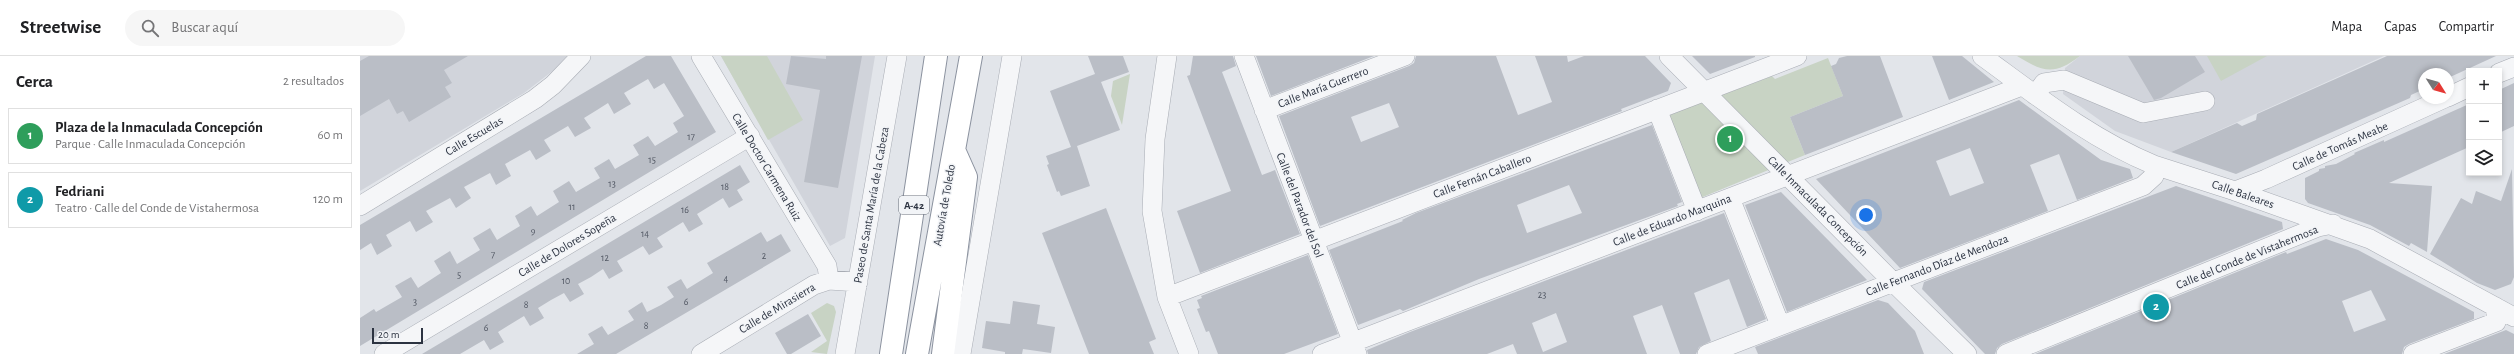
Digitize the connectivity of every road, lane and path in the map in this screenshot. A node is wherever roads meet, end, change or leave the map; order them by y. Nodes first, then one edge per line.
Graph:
1 (581, 56) edge
2 (701, 56) edge
3 (897, 56) edge
4 (936, 56) edge
5 (971, 56) edge
6 (1012, 56) edge
7 (1167, 56) edge
8 (1244, 56) edge
9 (1406, 56) edge
10 (1669, 56) edge
11 (1797, 56) edge
12 (1982, 56) edge
13 (2514, 67) edge
14 (2502, 72) edge
15 (2466, 88) edge
16 (2029, 90) junction
17 (1704, 91) junction
18 (2454, 94) edge
19 (2205, 101) dead end
20 (2432, 104) edge
21 (1657, 109) junction
22 (1264, 110) junction
23 (750, 136) junction
24 (954, 150) junction
25 (2154, 165) junction
26 (1788, 176) junction
27 (2235, 191) junction
28 (1730, 198) junction
29 (360, 206) edge
30 (1697, 211) junction
31 (2333, 224) junction
32 (1313, 241) junction
33 (830, 280) junction
34 (1892, 281) junction
35 (858, 282) junction
36 (1167, 297) junction
37 (2496, 307) junction
38 (2514, 317) edge
39 (1780, 325) junction
40 (1354, 348) edge
41 (384, 354) edge
42 (701, 354) edge
43 (845, 354) edge
44 (891, 354) edge
45 (917, 354) edge
46 (943, 354) edge
47 (961, 354) edge
48 (1189, 354) edge
49 (1322, 354) edge
50 (1707, 354) edge
51 (1967, 354) edge
52 (2006, 354) edge
53 (2413, 354) edge

1 - 29 street, Calle Escuelas
2 - 23 street, Calle Doctor Carmena Ruiz
3 - 35 street, Paseo de Santa María de la Cabeza
4 - 44 highway, A-42
5 - 24 highway, Autovía de Toledo / A-42
6 - 47 street
7 - 36 street
8 - 22 street, Calle del Parador del Sol
9 - 22 street, Calle María Guerrero
10 - 17 street, Calle Inmaculada Concepción
11 - 17 street, Calle Fernán Caballero
12 - 16 street, Calle Baleares
13 - 14 street
15 - 18 street
16 - 19 street
16 - 25 street, Calle Baleares
16 - 26 street, Calle de Eduardo Marquina
17 - 21 street, Calle Fernán Caballero
17 - 26 street, Calle Inmaculada Concepción
20 - 27 street, Calle de Tomás Meabe
21 - 30 street
21 - 32 street, Calle Fernán Caballero
22 - 32 street, Calle del Parador del Sol
23 - 33 street, Calle Doctor Carmena Ruiz
23 - 41 street, Calle de Dolores Sopeña
24 - 45 highway, Autovía de Toledo / A-42
24 - 46 highway
25 - 27 street, Calle Baleares
25 - 34 street, Calle Fernando Díaz de Mendoza
26 - 28 street, Calle de Eduardo Marquina
26 - 34 street, Calle Inmaculada Concepción
27 - 31 street, Calle Baleares
28 - 30 street, Calle de Eduardo Marquina
28 - 39 street
30 - 40 street, Calle de Eduardo Marquina
31 - 37 street, Calle Baleares
31 - 52 street, Calle del Conde de Vistahermosa
32 - 36 street, Calle Fernán Caballero
32 - 40 street, Calle del Parador del Sol
33 - 35 street, Calle de Mirasierra
33 - 42 street, Calle de Mirasierra
34 - 39 street, Calle Fernando Díaz de Mendoza
34 - 51 street, Calle Inmaculada Concepción
35 - 43 street, Paseo de Santa María de la Cabeza
36 - 48 street
37 - 38 street, Calle Baleares
37 - 53 street
39 - 50 street, Calle Fernando Díaz de Mendoza
40 - 49 street, Calle de Eduardo Marquina

